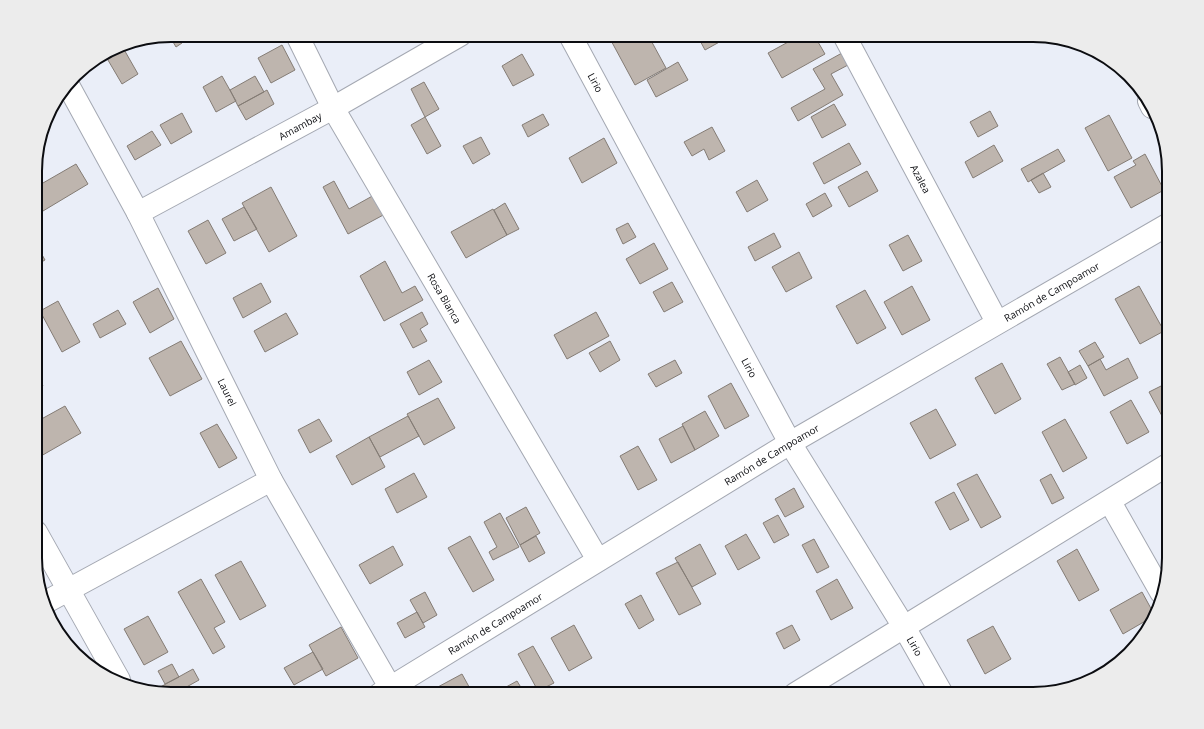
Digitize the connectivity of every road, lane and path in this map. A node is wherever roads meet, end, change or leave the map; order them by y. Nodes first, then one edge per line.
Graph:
1 (300, 42) edge
2 (448, 42) edge
3 (574, 42) edge
4 (848, 42) edge
5 (71, 91) edge
6 (333, 108) junction
7 (138, 213) junction
8 (1162, 228) edge
9 (997, 322) junction
10 (790, 444) junction
11 (1162, 469) edge
12 (271, 480) junction
13 (1110, 502) junction
14 (42, 543) edge
15 (598, 560) junction
16 (1159, 588) edge
17 (67, 590) junction
18 (49, 600) edge
19 (904, 627) junction
20 (116, 674) edge
21 (385, 687) edge
22 (396, 687) edge
23 (807, 687) edge
24 (938, 687) edge

1 - 6 street, Rosa Blanca
2 - 6 street, Amambay
3 - 10 street, Lirio
4 - 9 street, Azalea
5 - 7 street, Laurel
6 - 7 street, Amambay
6 - 15 street, Rosa Blanca
7 - 12 street, Laurel
8 - 9 street, Ramón de Campoamor
9 - 10 street, Ramón de Campoamor
10 - 15 street, Ramón de Campoamor
10 - 19 street, Lirio
11 - 13 street
12 - 17 street
12 - 21 street, Laurel
13 - 16 street
13 - 19 street
14 - 17 street
15 - 22 street, Ramón de Campoamor
17 - 18 street
17 - 20 street
19 - 23 street
19 - 24 street, Lirio

